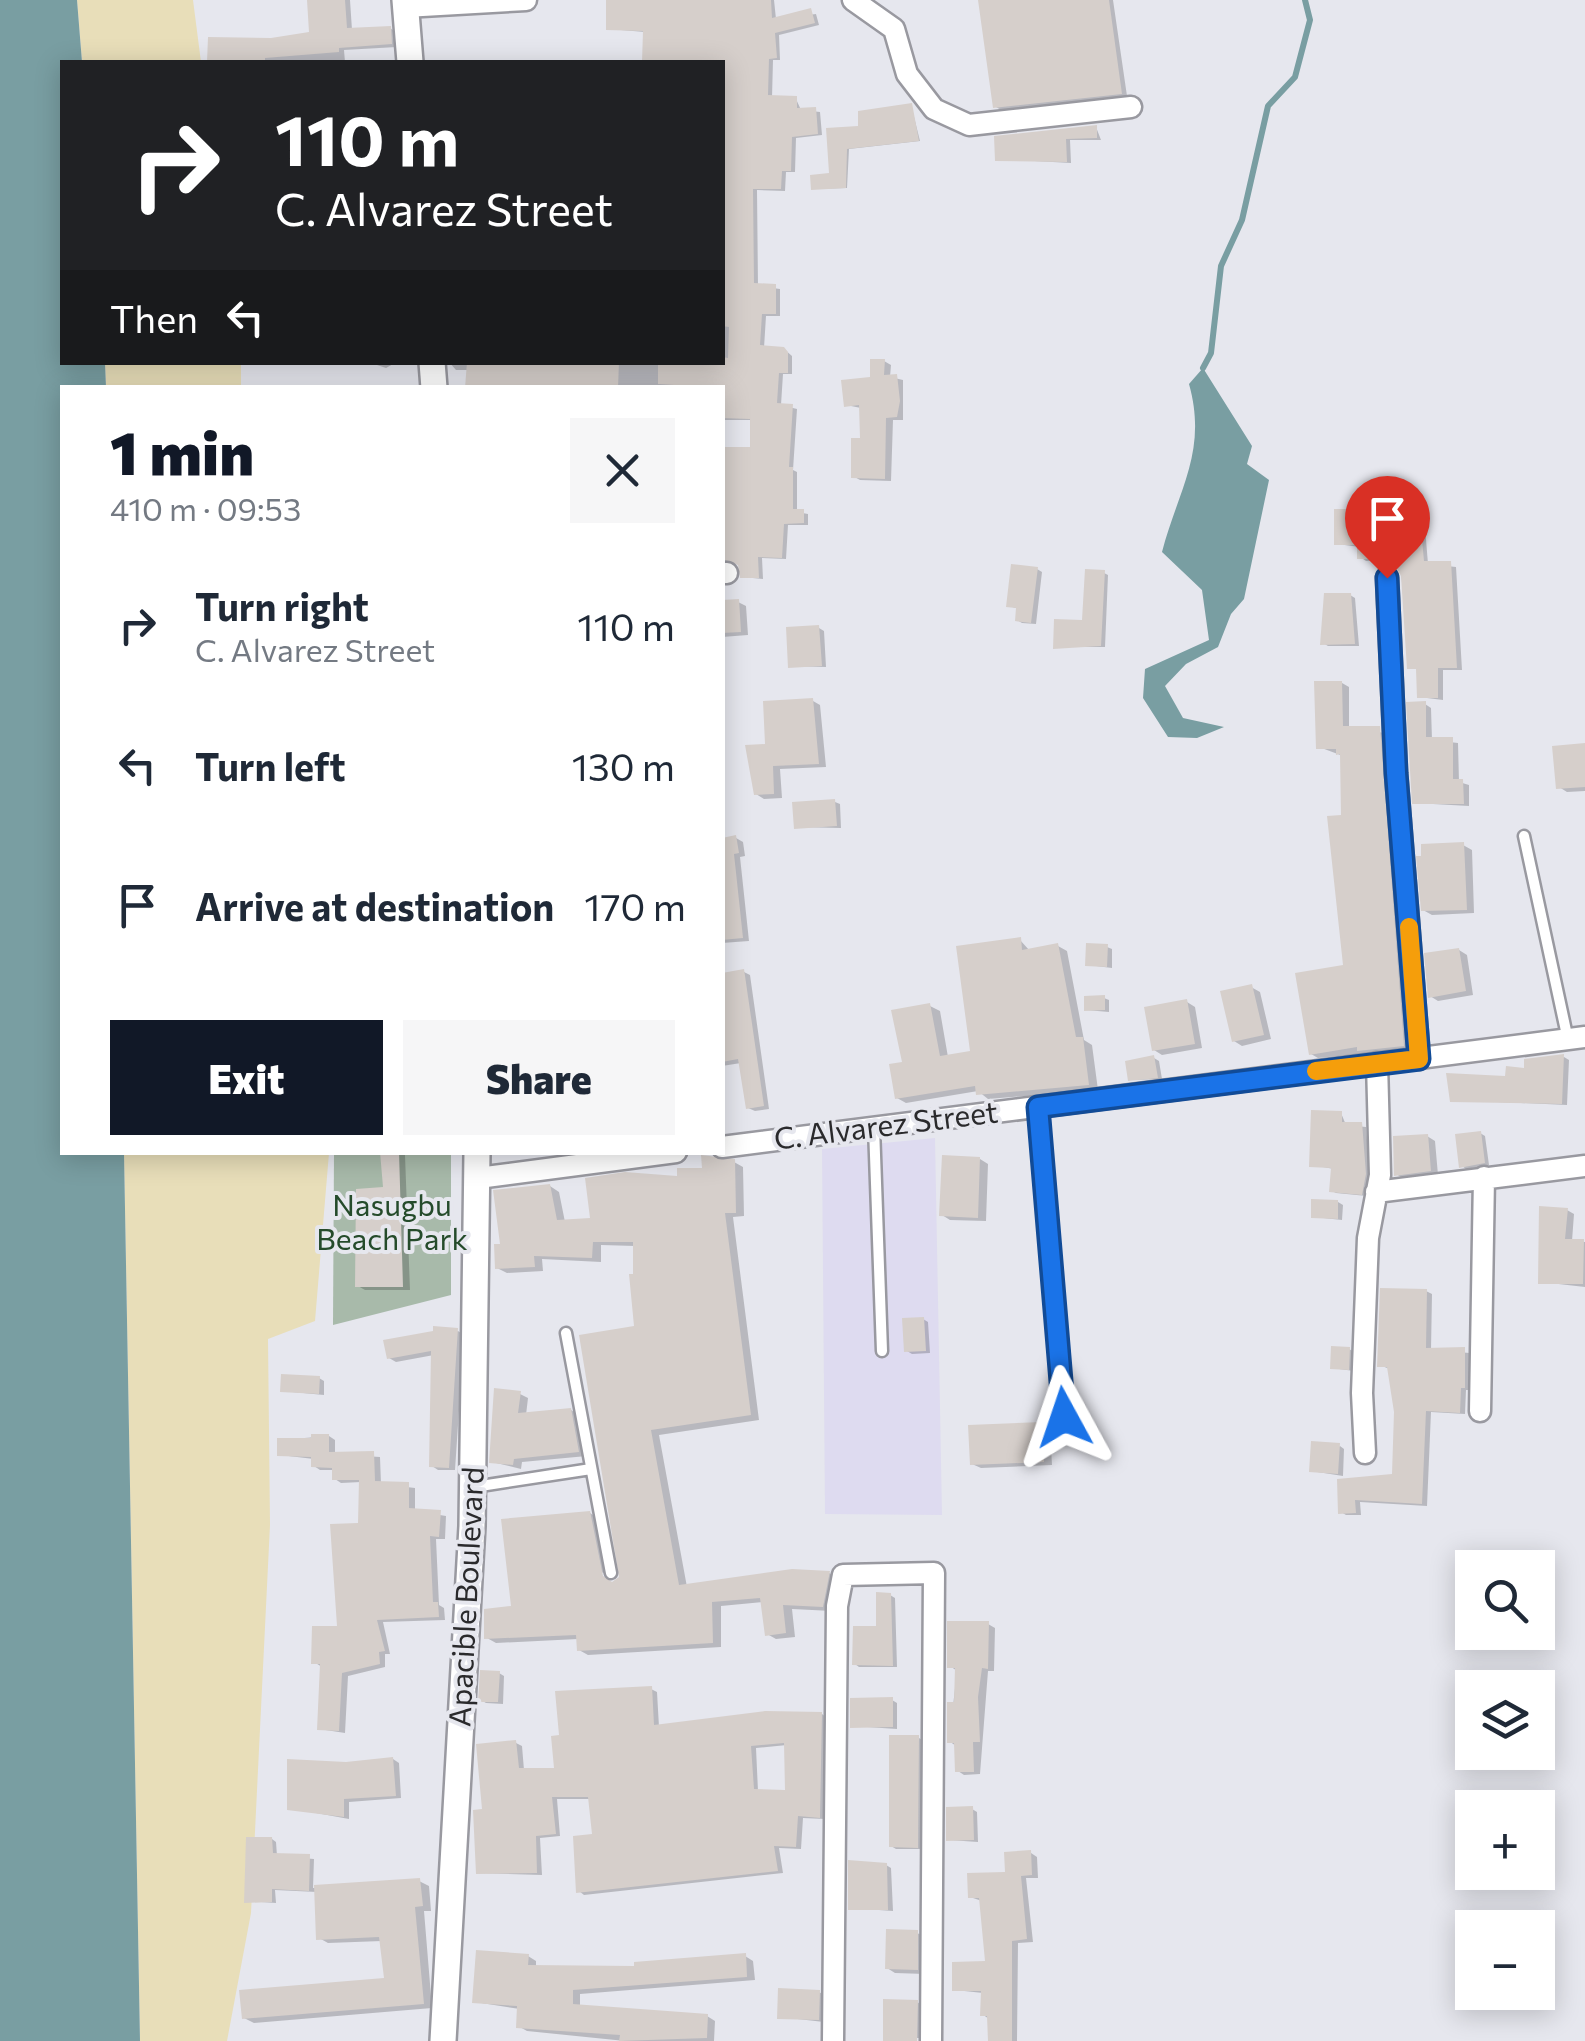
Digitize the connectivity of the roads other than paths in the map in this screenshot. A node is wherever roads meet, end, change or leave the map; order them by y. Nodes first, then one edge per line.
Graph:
1 (526, 0) edge
2 (853, 0) edge
3 (405, 4) edge
4 (410, 60) edge
5 (1131, 108) dead end
6 (1387, 578) dead end
7 (1524, 836) dead end
8 (1576, 1038) edge
9 (1419, 1059) junction
10 (1377, 1063) junction
11 (1038, 1107) junction
12 (874, 1127) junction
13 (725, 1146) edge
14 (630, 1155) edge
15 (478, 1165) edge
16 (1585, 1166) edge
17 (1484, 1177) junction
18 (1376, 1192) junction
19 (566, 1333) dead end
20 (882, 1351) dead end
21 (1480, 1411) dead end
22 (1064, 1417) dead end
23 (1365, 1452) dead end
24 (592, 1469) junction
25 (473, 1487) junction
26 (611, 1573) dead end
27 (443, 2041) edge
28 (833, 2041) edge
29 (930, 2041) edge

1 - 3 street
2 - 5 street
3 - 4 street
6 - 9 street
7 - 8 lane
8 - 9 street, C. Alvarez Street
9 - 10 street, C. Alvarez Street
10 - 11 street, C. Alvarez Street
10 - 18 street
11 - 12 street, C. Alvarez Street
11 - 22 lane
12 - 13 street, C. Alvarez Street
12 - 20 lane
14 - 15 street
15 - 25 street, Apacible Boulevard
16 - 17 street
17 - 18 street
17 - 21 street
18 - 23 street
19 - 24 lane
24 - 25 lane
24 - 26 lane
25 - 27 street, Apacible Boulevard
28 - 29 street

